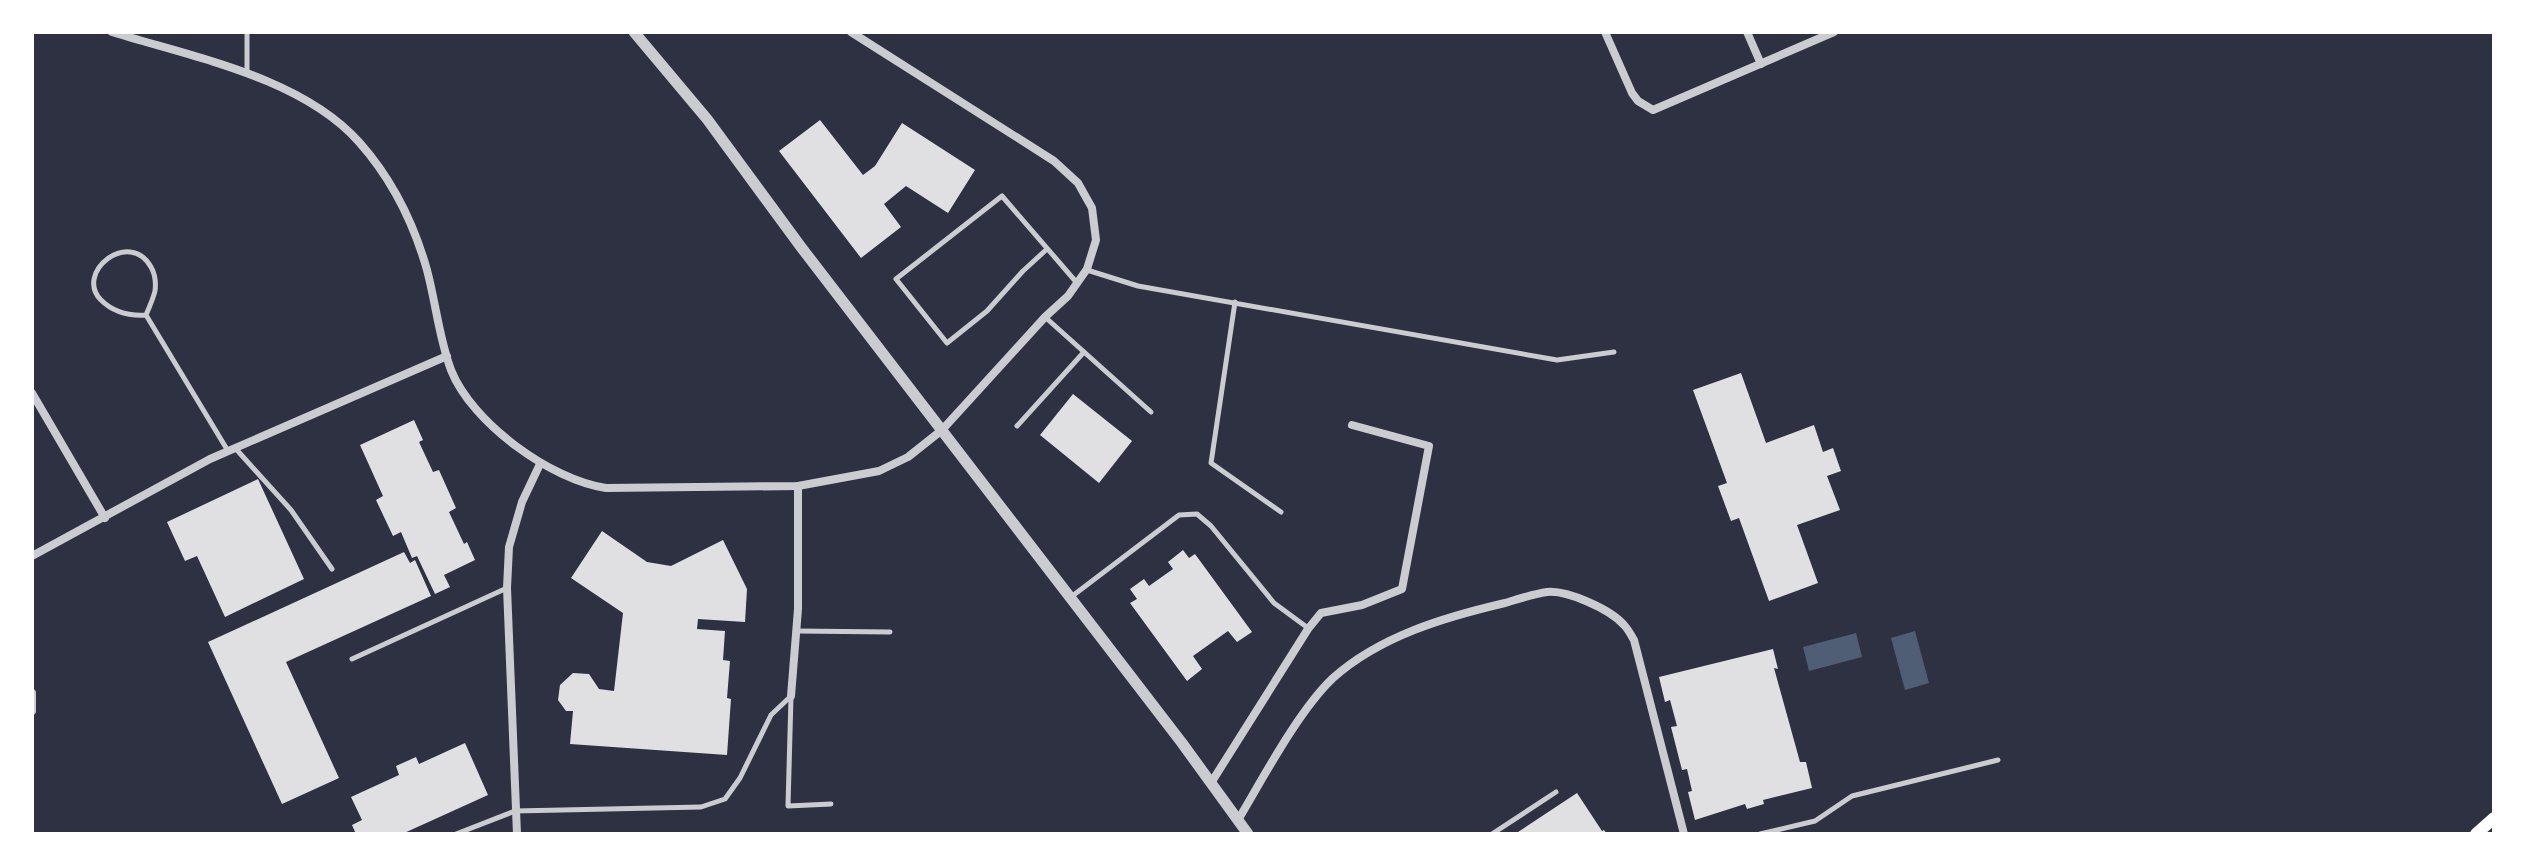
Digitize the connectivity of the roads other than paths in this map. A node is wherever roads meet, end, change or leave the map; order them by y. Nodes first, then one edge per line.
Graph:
1 (112, 32) edge
2 (148, 32) edge
3 (247, 32) edge
4 (634, 32) edge
5 (851, 32) edge
6 (1605, 32) edge
7 (1747, 32) edge
8 (1834, 32) edge
9 (146, 43) junction
10 (1761, 64) junction
11 (247, 74) junction
12 (1047, 249) junction
13 (1087, 269) junction
14 (1077, 283) junction
15 (1235, 302) junction
16 (146, 315) junction
17 (1045, 317) junction
18 (1084, 352) junction
19 (1614, 352) dead end
20 (447, 356) junction
21 (32, 393) edge
22 (1151, 412) dead end
23 (1352, 425) dead end
24 (1017, 426) dead end
25 (942, 430) junction
26 (232, 450) junction
27 (540, 464) junction
28 (798, 486) junction
29 (1281, 512) dead end
30 (105, 518) junction
31 (32, 556) edge
32 (332, 569) dead end
33 (507, 588) junction
34 (1070, 597) junction
35 (1308, 629) junction
36 (796, 631) junction
37 (890, 632) dead end
38 (352, 659) dead end
39 (32, 693) edge
40 (791, 696) junction
41 (32, 711) edge
42 (1998, 760) dead end
43 (1211, 783) junction
44 (1556, 792) dead end
45 (831, 804) dead end
46 (515, 811) junction
47 (2494, 818) edge
48 (1238, 820) junction
49 (456, 834) edge
50 (517, 834) edge
51 (1248, 834) edge
52 (1492, 834) edge
53 (1684, 834) edge
54 (1760, 834) edge
55 (2476, 834) edge

1 - 9 street
2 - 9 lane
3 - 11 lane
4 - 25 street
5 - 13 street
6 - 10 street
7 - 10 street
8 - 10 street
9 - 11 street
11 - 20 street
12 - 12 lane
12 - 14 lane
13 - 14 street
13 - 15 lane
14 - 17 street
15 - 19 lane
15 - 29 lane
16 - 16 lane
16 - 26 lane
17 - 18 lane
17 - 25 street
18 - 22 lane
18 - 24 lane
20 - 26 street
20 - 27 street
21 - 30 street
23 - 35 street
25 - 28 street
25 - 34 street
26 - 30 street
26 - 32 lane
27 - 28 street
27 - 33 street
28 - 36 street
30 - 31 street
33 - 38 lane
33 - 46 street
34 - 35 lane
34 - 43 street
35 - 43 street
36 - 37 lane
36 - 40 street
39 - 41 street
40 - 45 lane
40 - 46 lane
42 - 54 lane
43 - 48 street
44 - 52 lane
46 - 49 lane
46 - 50 street
47 - 55 main road
48 - 51 street
48 - 53 street

